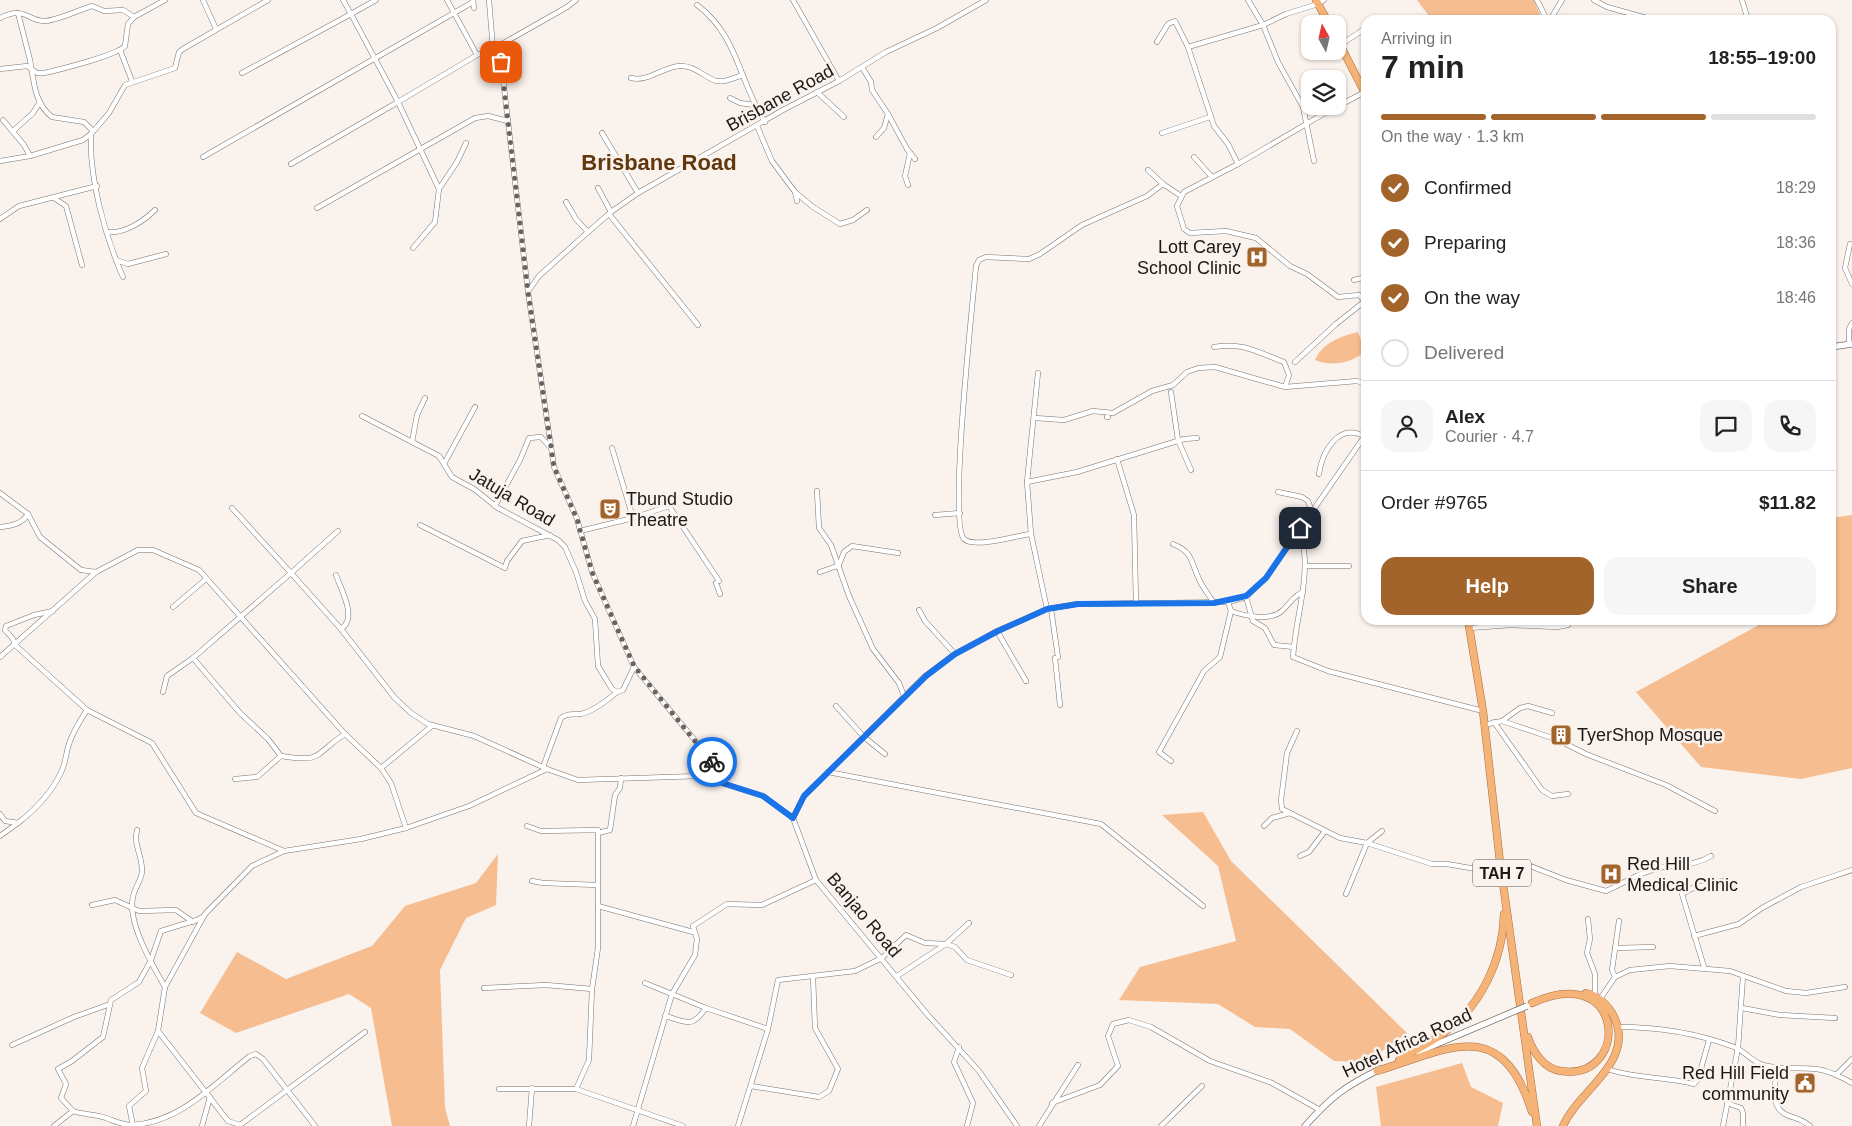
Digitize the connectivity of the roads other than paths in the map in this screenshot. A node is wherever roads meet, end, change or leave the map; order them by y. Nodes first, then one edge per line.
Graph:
1 (165, 0) edge
2 (203, 0) edge
3 (268, 0) edge
4 (343, 0) edge
5 (376, 0) edge
6 (447, 0) edge
7 (490, 0) edge
8 (576, 0) edge
9 (793, 0) edge
10 (986, 0) edge
11 (1248, 0) edge
12 (1537, 0) edge
13 (1562, 0) edge
14 (1594, 0) edge
15 (1742, 0) edge
16 (473, 1) edge
17 (1320, 1) edge
18 (697, 5) dead end
19 (474, 8) dead end
20 (454, 12) junction
21 (18, 14) junction
22 (351, 14) junction
23 (1325, 15) edge
24 (1545, 15) edge
25 (1552, 15) edge
26 (1634, 15) edge
27 (1746, 15) edge
28 (134, 17) junction
29 (0, 18) edge
30 (1263, 25) junction
31 (216, 29) junction
32 (1361, 31) edge
33 (1346, 39) edge
34 (1157, 42) dead end
35 (1188, 47) junction
36 (493, 49) junction
37 (120, 50) junction
38 (477, 55) junction
39 (1346, 56) edge
40 (374, 57) junction
41 (862, 67) junction
42 (0, 69) edge
43 (32, 69) junction
44 (242, 73) dead end
45 (744, 77) junction
46 (631, 78) dead end
47 (132, 81) junction
48 (840, 81) junction
49 (1361, 85) edge
50 (817, 92) junction
51 (1361, 96) edge
52 (730, 98) dead end
53 (40, 102) junction
54 (398, 102) junction
55 (1346, 102) edge
56 (754, 105) junction
57 (888, 114) junction
58 (1321, 115) edge
59 (844, 117) dead end
60 (1210, 117) junction
61 (3, 120) dead end
62 (508, 121) junction
63 (765, 122) junction
64 (1307, 123) junction
65 (758, 126) junction
66 (13, 131) junction
67 (92, 132) junction
68 (602, 133) dead end
69 (1162, 133) dead end
70 (876, 137) dead end
71 (466, 143) dead end
72 (420, 148) junction
73 (910, 153) junction
74 (0, 155) edge
75 (30, 156) junction
76 (203, 157) dead end
77 (1194, 158) dead end
78 (915, 159) dead end
79 (2, 161) edge
80 (1314, 161) dead end
81 (291, 164) dead end
82 (1238, 164) junction
83 (1148, 170) dead end
84 (1212, 177) junction
85 (1163, 184) junction
86 (908, 185) dead end
87 (97, 186) junction
88 (598, 188) dead end
89 (439, 189) junction
90 (794, 192) junction
91 (638, 193) junction
92 (1181, 196) junction
93 (53, 198) junction
94 (797, 201) dead end
95 (566, 202) dead end
96 (317, 208) dead end
97 (155, 210) dead end
98 (867, 210) dead end
99 (610, 213) junction
100 (0, 219) edge
101 (108, 232) junction
102 (588, 232) junction
103 (1850, 244) dead end
104 (413, 248) dead end
105 (166, 254) dead end
106 (116, 260) junction
107 (82, 265) dead end
108 (122, 277) dead end
109 (1361, 278) edge
110 (1354, 280) dead end
111 (1852, 284) edge
112 (528, 292) junction
113 (1361, 297) edge
114 (1361, 304) edge
115 (1852, 323) edge
116 (698, 325) dead end
117 (1851, 344) edge
118 (1836, 346) edge
119 (1214, 347) dead end
120 (1295, 362) dead end
121 (1038, 373) dead end
122 (1361, 382) edge
123 (1285, 388) junction
124 (1171, 392) dead end
125 (425, 398) dead end
126 (475, 407) dead end
127 (362, 416) dead end
128 (1034, 418) junction
129 (1361, 433) edge
130 (1197, 438) dead end
131 (1178, 440) junction
132 (1361, 441) edge
133 (412, 442) junction
134 (550, 446) junction
135 (612, 448) dead end
136 (1117, 459) junction
137 (445, 462) junction
138 (1191, 470) dead end
139 (1319, 474) dead end
140 (1027, 482) junction
141 (817, 491) dead end
142 (0, 492) edge
143 (1278, 492) dead end
144 (495, 506) junction
145 (232, 508) dead end
146 (1312, 512) junction
147 (960, 513) junction
148 (28, 514) junction
149 (935, 515) dead end
150 (633, 518) junction
151 (420, 525) dead end
152 (0, 527) edge
153 (1300, 528) junction
154 (338, 531) dead end
155 (580, 531) junction
156 (1031, 534) junction
157 (550, 535) junction
158 (1173, 544) dead end
159 (898, 553) dead end
160 (1306, 566) junction
161 (1349, 566) dead end
162 (837, 567) junction
163 (96, 572) junction
164 (820, 572) dead end
165 (291, 573) junction
166 (336, 575) dead end
167 (206, 579) junction
168 (1303, 592) junction
169 (720, 594) dead end
170 (1246, 596) junction
171 (1228, 602) junction
172 (1136, 603) junction
173 (1214, 603) junction
174 (173, 607) dead end
175 (1049, 609) junction
176 (53, 610) junction
177 (919, 610) dead end
178 (1231, 611) junction
179 (1252, 616) junction
180 (241, 618) junction
181 (1469, 625) edge
182 (1511, 625) edge
183 (1511, 625) edge
184 (1568, 625) edge
185 (1469, 628) junction
186 (341, 629) junction
187 (998, 631) junction
188 (15, 645) junction
189 (1294, 647) junction
190 (955, 654) junction
191 (0, 657) edge
192 (193, 658) junction
193 (634, 666) junction
194 (1026, 681) dead end
195 (163, 692) dead end
196 (617, 692) junction
197 (904, 696) junction
198 (1060, 705) dead end
199 (836, 706) dead end
200 (87, 710) junction
201 (1482, 711) junction
202 (1552, 713) dead end
203 (1502, 721) junction
204 (1494, 722) junction
205 (1484, 724) junction
206 (433, 725) junction
207 (1297, 731) dead end
208 (345, 734) junction
209 (864, 737) junction
210 (885, 754) dead end
211 (281, 756) junction
212 (1171, 761) dead end
213 (381, 768) junction
214 (545, 768) junction
215 (828, 772) junction
216 (621, 778) junction
217 (235, 779) dead end
218 (719, 782) junction
219 (1568, 794) dead end
220 (1715, 811) dead end
221 (1290, 813) junction
222 (0, 814) edge
223 (793, 818) junction
224 (18, 823) junction
225 (527, 826) dead end
226 (1264, 826) dead end
227 (406, 828) junction
228 (137, 830) dead end
229 (1382, 831) dead end
230 (1325, 832) junction
231 (598, 833) junction
232 (0, 836) edge
233 (1367, 843) junction
234 (284, 850) junction
235 (1300, 856) dead end
236 (1711, 856) dead end
237 (1501, 868) junction
238 (1852, 870) edge
239 (532, 880) dead end
240 (816, 880) junction
241 (1722, 881) dead end
242 (597, 885) junction
243 (1346, 894) dead end
244 (92, 905) dead end
245 (598, 906) junction
246 (1203, 906) dead end
247 (133, 910) junction
248 (205, 914) junction
249 (1588, 919) dead end
250 (1619, 921) dead end
251 (193, 922) junction
252 (969, 924) dead end
253 (693, 932) junction
254 (1694, 936) junction
255 (946, 944) junction
256 (1653, 947) dead end
257 (1616, 948) junction
258 (882, 958) junction
259 (151, 960) junction
260 (1704, 967) junction
261 (1011, 975) dead end
262 (813, 976) junction
263 (897, 976) junction
264 (1743, 976) junction
265 (1615, 977) junction
266 (645, 983) dead end
267 (166, 987) junction
268 (1845, 987) dead end
269 (484, 988) dead end
270 (592, 989) junction
271 (672, 994) junction
272 (1597, 997) junction
273 (110, 1004) junction
274 (1530, 1005) junction
275 (706, 1008) junction
276 (1742, 1008) junction
277 (665, 1016) junction
278 (1835, 1018) dead end
279 (1522, 1020) junction
280 (1618, 1027) junction
281 (768, 1029) junction
282 (158, 1030) junction
283 (365, 1032) dead end
284 (1709, 1040) junction
285 (12, 1046) dead end
286 (959, 1047) junction
287 (1738, 1048) junction
288 (1852, 1059) edge
289 (1399, 1060) junction
290 (1078, 1065) dead end
291 (1778, 1068) junction
292 (1608, 1069) junction
293 (1377, 1071) junction
294 (1836, 1075) junction
295 (1852, 1083) edge
296 (751, 1086) junction
297 (1202, 1086) dead end
298 (532, 1088) junction
299 (499, 1089) dead end
300 (576, 1089) junction
301 (288, 1091) junction
302 (208, 1095) junction
303 (1727, 1102) junction
304 (1052, 1103) junction
305 (638, 1110) junction
306 (1320, 1110) junction
307 (73, 1111) junction
308 (54, 1126) edge
309 (133, 1126) edge
310 (202, 1126) edge
311 (315, 1126) edge
312 (530, 1126) edge
313 (633, 1126) edge
314 (683, 1126) edge
315 (738, 1126) edge
316 (967, 1126) edge
317 (1017, 1126) edge
318 (1038, 1126) edge
319 (1161, 1126) edge
320 (1305, 1126) edge
321 (1537, 1126) edge
322 (1563, 1126) edge
323 (1723, 1126) edge
324 (1743, 1126) edge
325 (1810, 1126) edge

1 - 28 street
2 - 31 street
3 - 31 street
4 - 22 street
5 - 22 street
6 - 20 street
7 - 36 street
8 - 36 street
9 - 48 street
10 - 41 street, Brisbane Road
11 - 30 street
12 - 24 street
13 - 25 street
14 - 26 street
15 - 27 street
16 - 19 street
16 - 20 street
17 - 23 highway
17 - 30 street
18 - 45 street
20 - 38 street
20 - 40 street
21 - 28 street
21 - 29 street
21 - 43 street
22 - 40 street
22 - 44 street
28 - 37 street
30 - 35 street
30 - 64 street
31 - 47 street
32 - 33 street
34 - 35 street
35 - 60 street
36 - 38 street
36 - 62 street
37 - 43 street
37 - 47 street
38 - 54 street
39 - 49 highway
40 - 54 street
40 - 76 street
41 - 48 street, Brisbane Road
41 - 57 street
42 - 43 street
43 - 53 street
45 - 46 street
45 - 56 street
47 - 67 street
48 - 50 street, Brisbane Road
50 - 59 street
50 - 63 street, Brisbane Road
51 - 55 street
52 - 56 street
53 - 66 street
53 - 67 street
54 - 72 street
54 - 81 street
56 - 63 street
57 - 70 street
57 - 73 street
58 - 64 street
60 - 69 street
60 - 82 street
61 - 66 street
62 - 72 street
62 - 112 street
63 - 65 street, Brisbane Road
64 - 80 street
64 - 82 street
65 - 90 street
65 - 91 street, Brisbane Road
66 - 75 street
67 - 75 street
67 - 87 street
68 - 91 street
71 - 89 street
72 - 89 street
72 - 96 street
73 - 78 street
73 - 86 street
74 - 79 street
75 - 79 street
77 - 84 street
82 - 84 street
83 - 85 street
84 - 92 street
85 - 92 street
85 - 147 street
87 - 93 street
87 - 101 street
88 - 99 street
89 - 104 street
90 - 94 street
90 - 98 street
91 - 99 street, Brisbane Road
92 - 113 street
93 - 100 street
93 - 107 street
95 - 102 street
97 - 101 street
99 - 102 street, Brisbane Road
99 - 116 street
101 - 106 street
102 - 112 street, Brisbane Road
103 - 111 street
105 - 106 street
106 - 108 street
109 - 110 street
112 - 134 street
114 - 120 street
115 - 117 street
117 - 118 street
119 - 123 street
121 - 128 street
122 - 123 street
123 - 128 street
124 - 131 street
125 - 133 street
126 - 137 street
127 - 133 street, Jatuja Road
128 - 140 street
129 - 139 street
130 - 131 street
131 - 136 street
131 - 138 street
132 - 146 street
133 - 137 street, Jatuja Road
134 - 144 street
134 - 155 street
135 - 150 street
136 - 140 street
136 - 172 street
137 - 144 street, Jatuja Road
140 - 156 street
141 - 162 street
142 - 148 street
143 - 146 street
144 - 157 street, Jatuja Road
145 - 165 street
146 - 153 street
147 - 149 street
147 - 156 street
148 - 152 street
148 - 163 street
150 - 155 street
150 - 169 street
151 - 157 street
153 - 160 street
153 - 170 street
154 - 165 street
155 - 193 street
156 - 175 street
157 - 196 street, Jatuja Road
158 - 173 street
159 - 162 street
160 - 161 street
160 - 168 street
162 - 164 street
162 - 197 street
163 - 167 street
163 - 176 street
165 - 180 street
165 - 186 street
166 - 186 street
167 - 174 street
167 - 180 street
168 - 179 street
168 - 189 street
170 - 171 street
170 - 179 street
171 - 173 street
171 - 178 street
172 - 173 street
172 - 175 street
175 - 187 street
175 - 198 street
176 - 188 street
176 - 188 street
177 - 190 street
178 - 179 street
178 - 212 street
179 - 189 street
180 - 192 street
180 - 208 street
181 - 185 highway, TAH 7
182 - 185 street
183 - 184 street
185 - 201 highway, TAH 7
186 - 206 street
187 - 190 street
187 - 194 street
188 - 191 street
188 - 200 street
189 - 201 street
190 - 197 street
192 - 195 street
192 - 211 street
193 - 196 street
193 - 218 street
196 - 214 street
197 - 209 street
199 - 209 street
200 - 224 street
200 - 234 street
201 - 205 highway, TAH 7
202 - 203 street
203 - 204 street
203 - 220 street
204 - 205 street
204 - 219 street
205 - 237 highway, TAH 7
206 - 213 street
206 - 214 street
207 - 221 street
208 - 211 street
208 - 213 street
209 - 210 street
209 - 215 street
211 - 217 street
213 - 227 street
214 - 216 street
214 - 227 street
215 - 223 street
215 - 246 street
216 - 218 street
216 - 231 street
218 - 223 street
221 - 226 street
221 - 230 street
222 - 224 street
223 - 240 street, Banjao Road
224 - 232 street
225 - 231 street
227 - 234 street
228 - 247 street
229 - 233 street
230 - 233 street
230 - 235 street
231 - 242 street
233 - 237 street
233 - 243 street
234 - 248 street
236 - 237 street
237 - 279 highway, TAH 7
237 - 289 highway
238 - 254 street
239 - 242 street
240 - 253 street
240 - 258 street, Banjao Road
241 - 254 street
242 - 245 street
244 - 247 street
245 - 253 street
245 - 270 street
247 - 251 street
247 - 259 street
248 - 251 street
248 - 267 street
249 - 272 street
250 - 257 street
251 - 259 street
252 - 255 street
253 - 271 street
254 - 260 street
255 - 258 street
255 - 261 street
255 - 263 street
256 - 257 street
257 - 265 street
258 - 262 street
258 - 263 street, Banjao Road
259 - 267 street
259 - 273 street
260 - 264 street
260 - 265 street
262 - 281 street
262 - 296 street
263 - 286 street, Banjao Road
264 - 268 street
264 - 276 street
265 - 272 street
266 - 271 street
267 - 282 street
269 - 270 street
270 - 300 street
271 - 275 street
271 - 277 street
272 - 274 highway
272 - 280 highway
273 - 285 street
273 - 307 street
274 - 279 highway
274 - 289 street, Hotel Africa Road, bridge
275 - 277 street
275 - 281 street
276 - 278 street
276 - 287 street
277 - 305 street
279 - 321 highway, TAH 7
280 - 284 street
280 - 292 highway
281 - 296 street
282 - 302 street
282 - 309 street
283 - 301 street
284 - 287 street
284 - 292 street
286 - 316 street
286 - 317 street, Banjao Road
287 - 291 street
287 - 303 street
288 - 294 street
289 - 293 street, Hotel Africa Road
290 - 304 street
291 - 294 street
291 - 325 street
292 - 322 highway
293 - 306 street, Hotel Africa Road
293 - 321 highway
294 - 295 street
296 - 315 street
297 - 319 street
298 - 299 street
298 - 300 street
298 - 312 street
300 - 305 street
301 - 302 street
301 - 302 street
301 - 311 street
302 - 309 street
302 - 310 street
303 - 323 street
303 - 324 street
304 - 306 street
304 - 318 street
305 - 313 street
305 - 314 street
306 - 320 street, Hotel Africa Road
307 - 308 street
307 - 309 street

